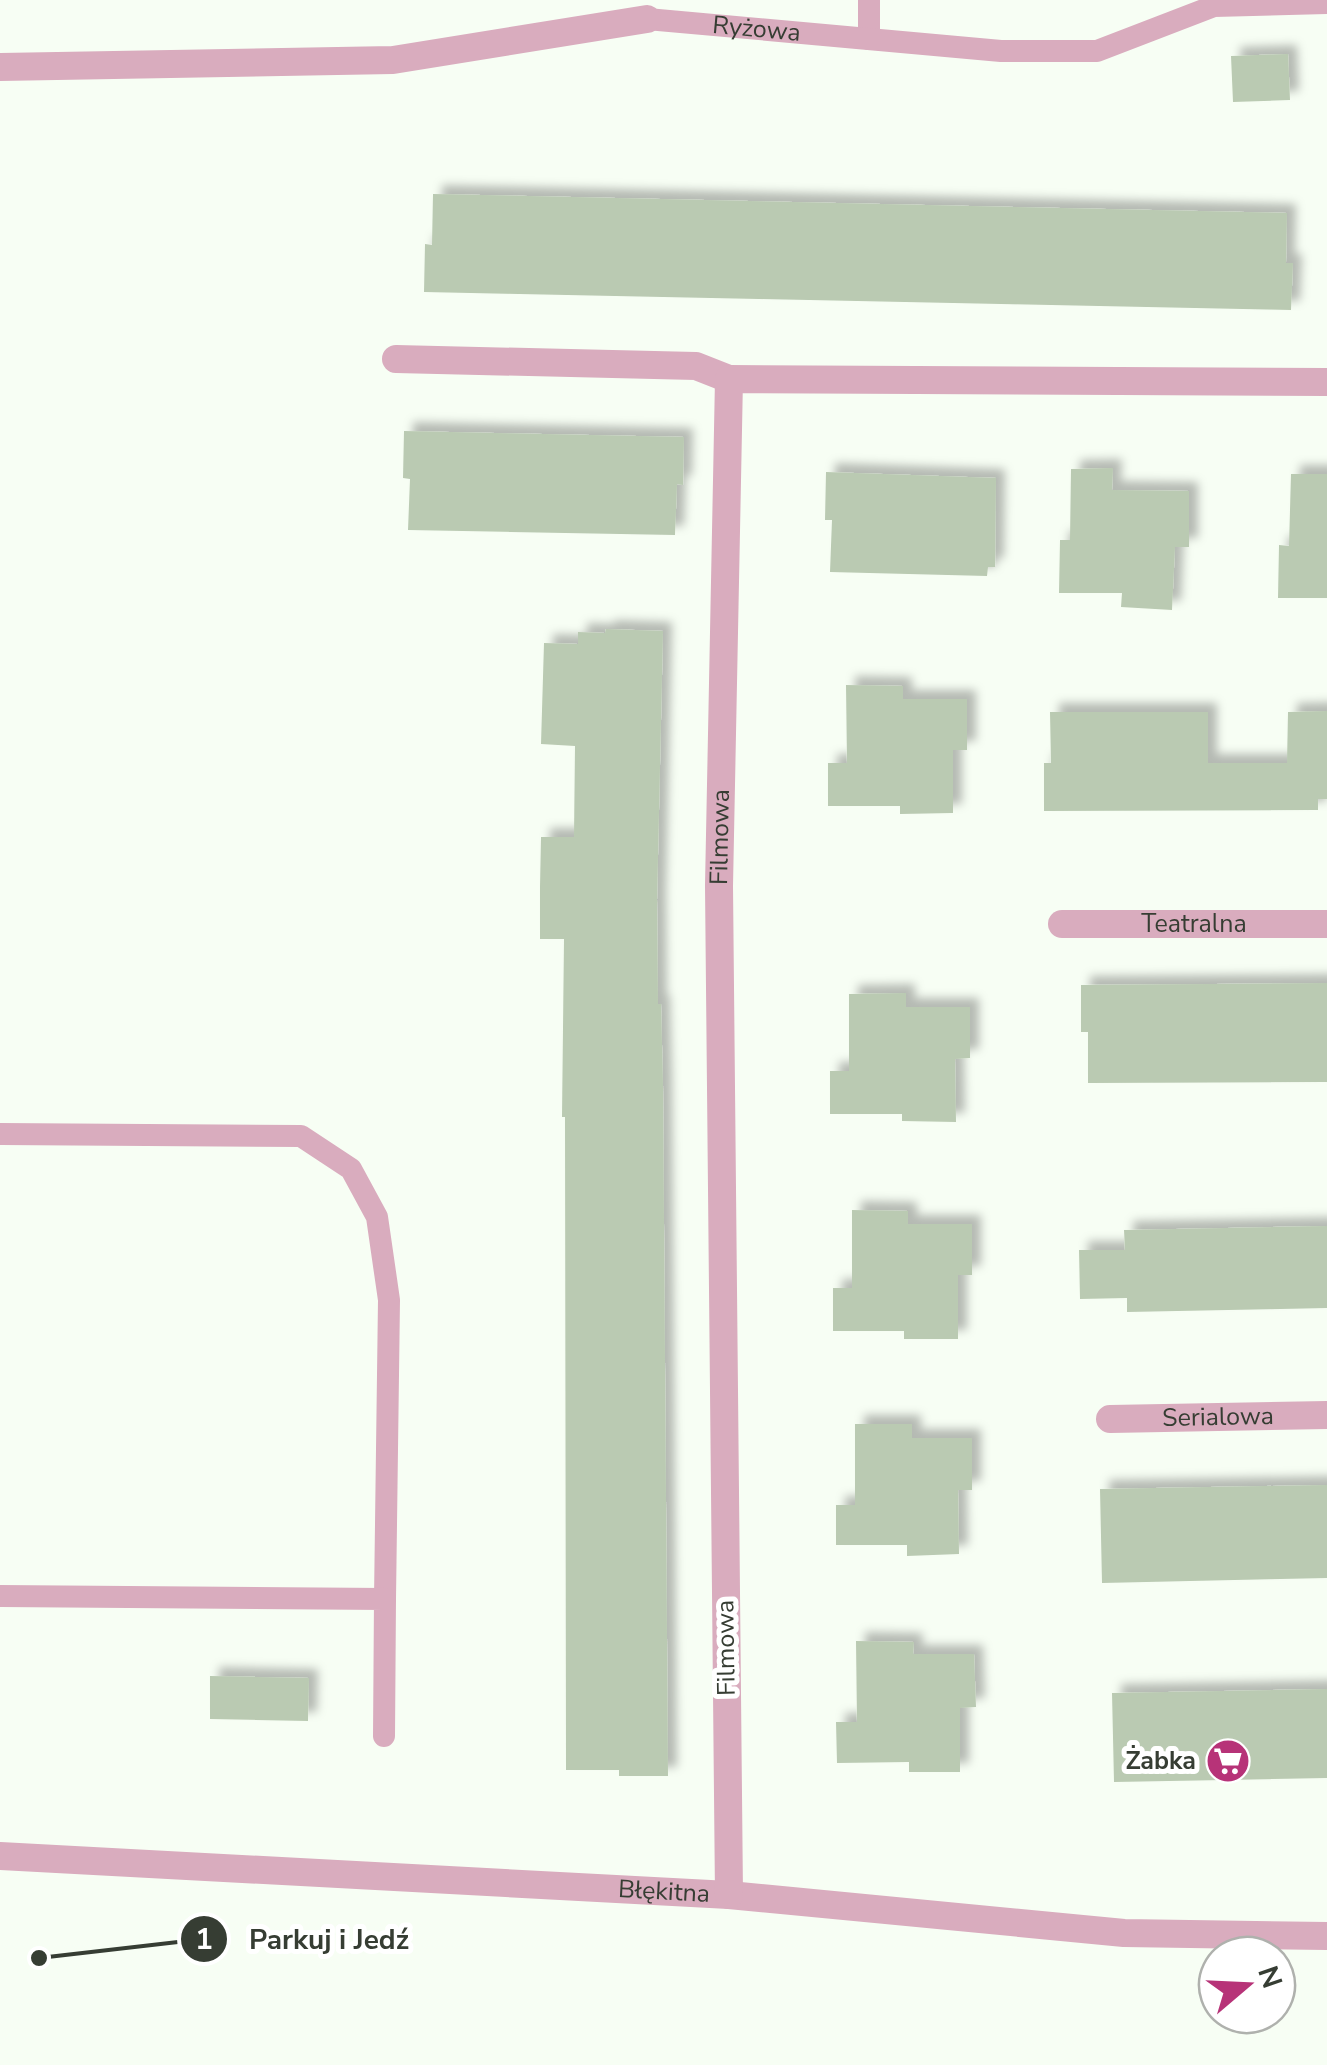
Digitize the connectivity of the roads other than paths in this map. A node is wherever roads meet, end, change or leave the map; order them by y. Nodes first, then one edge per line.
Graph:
1 (869, 0) edge
2 (1327, 3) edge
3 (647, 19) joint
4 (870, 39) junction
5 (0, 67) edge
6 (396, 359) dead end
7 (729, 379) junction
8 (1327, 382) edge
9 (1062, 924) dead end
10 (1327, 924) edge
11 (0, 1134) edge
12 (1327, 1415) edge
13 (1110, 1419) dead end
14 (0, 1596) edge
15 (385, 1599) junction
16 (384, 1736) dead end
17 (0, 1856) edge
18 (729, 1895) junction
19 (1327, 1936) edge

1 - 4 lane
2 - 4 lane, Ryżowa
3 - 4 lane, Ryżowa
3 - 5 street, Ryżowa
6 - 7 street
7 - 8 street
7 - 18 street, Filmowa
9 - 10 street, Teatralna
11 - 15 lane
12 - 13 street, Serialowa
14 - 15 lane
15 - 16 lane
17 - 18 street, Błękitna
18 - 19 street, Błękitna

